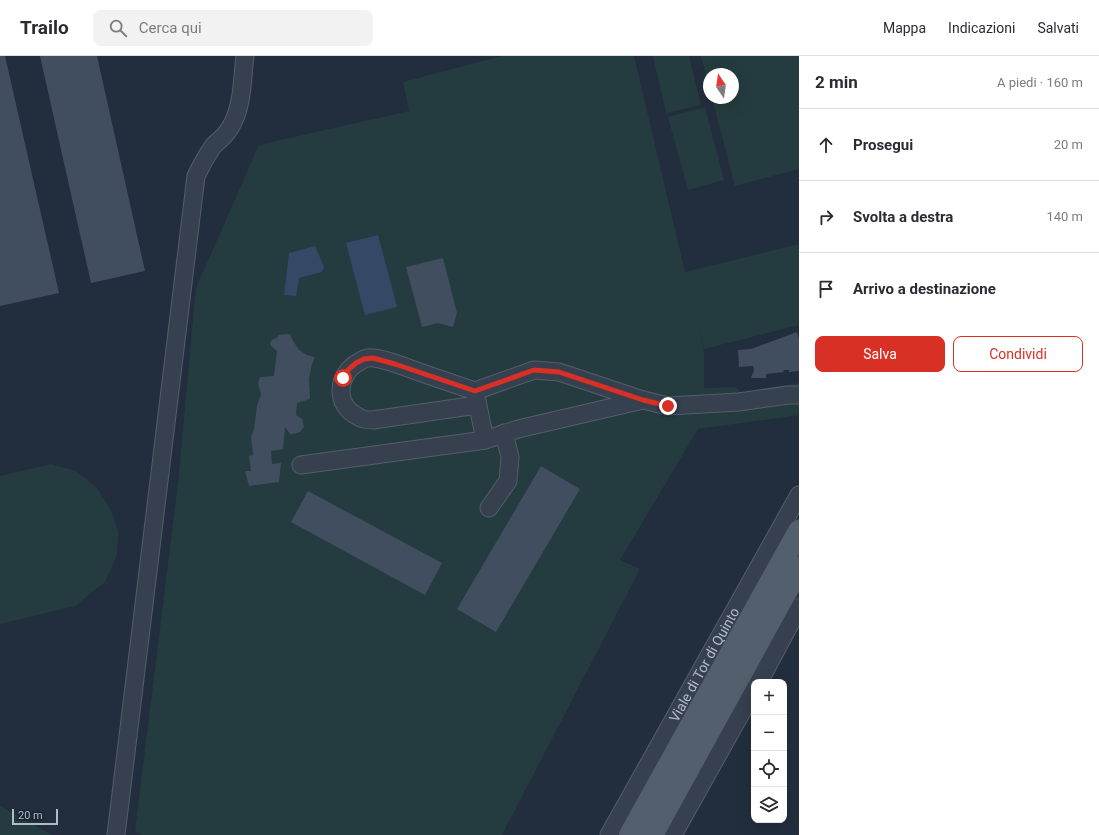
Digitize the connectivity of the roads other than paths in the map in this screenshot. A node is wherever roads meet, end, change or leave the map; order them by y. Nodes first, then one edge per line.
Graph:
1 (245, 56) edge
2 (799, 395) edge
3 (476, 398) junction
4 (643, 400) junction
5 (504, 433) junction
6 (485, 440) junction
7 (301, 465) dead end
8 (799, 495) edge
9 (489, 508) dead end
10 (799, 532) edge
11 (796, 581) edge
12 (799, 607) edge
13 (735, 609) junction
14 (742, 633) junction
15 (761, 679) edge
16 (751, 695) edge
17 (116, 835) edge
18 (609, 835) edge
19 (630, 835) edge
20 (652, 835) edge
21 (673, 835) edge

1 - 17 street
2 - 4 street
3 - 3 street
3 - 4 street
3 - 6 street
4 - 5 street
5 - 6 street
5 - 9 street
6 - 7 street
8 - 13 street, Viale di Tor di Quinto
10 - 14 main road, Viale di Tor di Quinto
11 - 20 main road
12 - 15 street
13 - 14 street
13 - 18 street, Viale di Tor di Quinto
14 - 19 main road, Viale di Tor di Quinto
16 - 21 street

